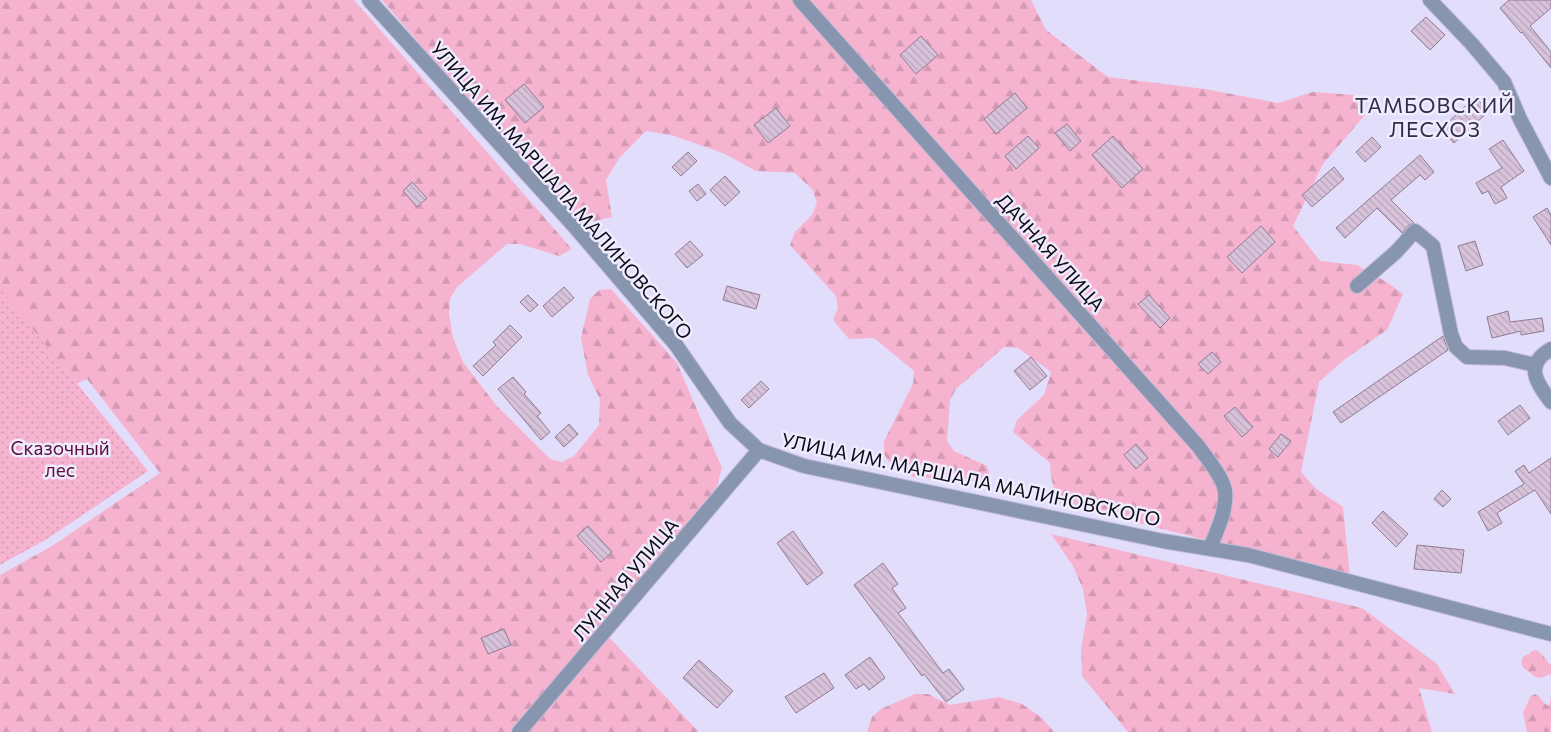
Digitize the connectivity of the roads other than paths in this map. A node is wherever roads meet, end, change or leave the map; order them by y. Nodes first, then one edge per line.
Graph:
1 (369, 0) edge
2 (800, 0) edge
3 (1430, 0) edge
4 (1551, 178) edge
5 (1357, 286) dead end
6 (1551, 349) edge
7 (1535, 365) junction
8 (1551, 402) edge
9 (759, 450) junction
10 (1210, 548) junction
11 (1551, 634) edge
12 (519, 732) edge

1 - 9 street, УЛИЦА ИМ. МАРШАЛА МАЛИНОВСКОГО
2 - 10 street, ДАЧНАЯ УЛИЦА
3 - 4 street
5 - 7 street
6 - 7 street
7 - 8 street
9 - 10 street, УЛИЦА ИМ. МАРШАЛА МАЛИНОВСКОГО
9 - 12 street, ЛУННАЯ УЛИЦА
10 - 11 street, УЛИЦА ИМ. МАРШАЛА МАЛИНОВСКОГО

